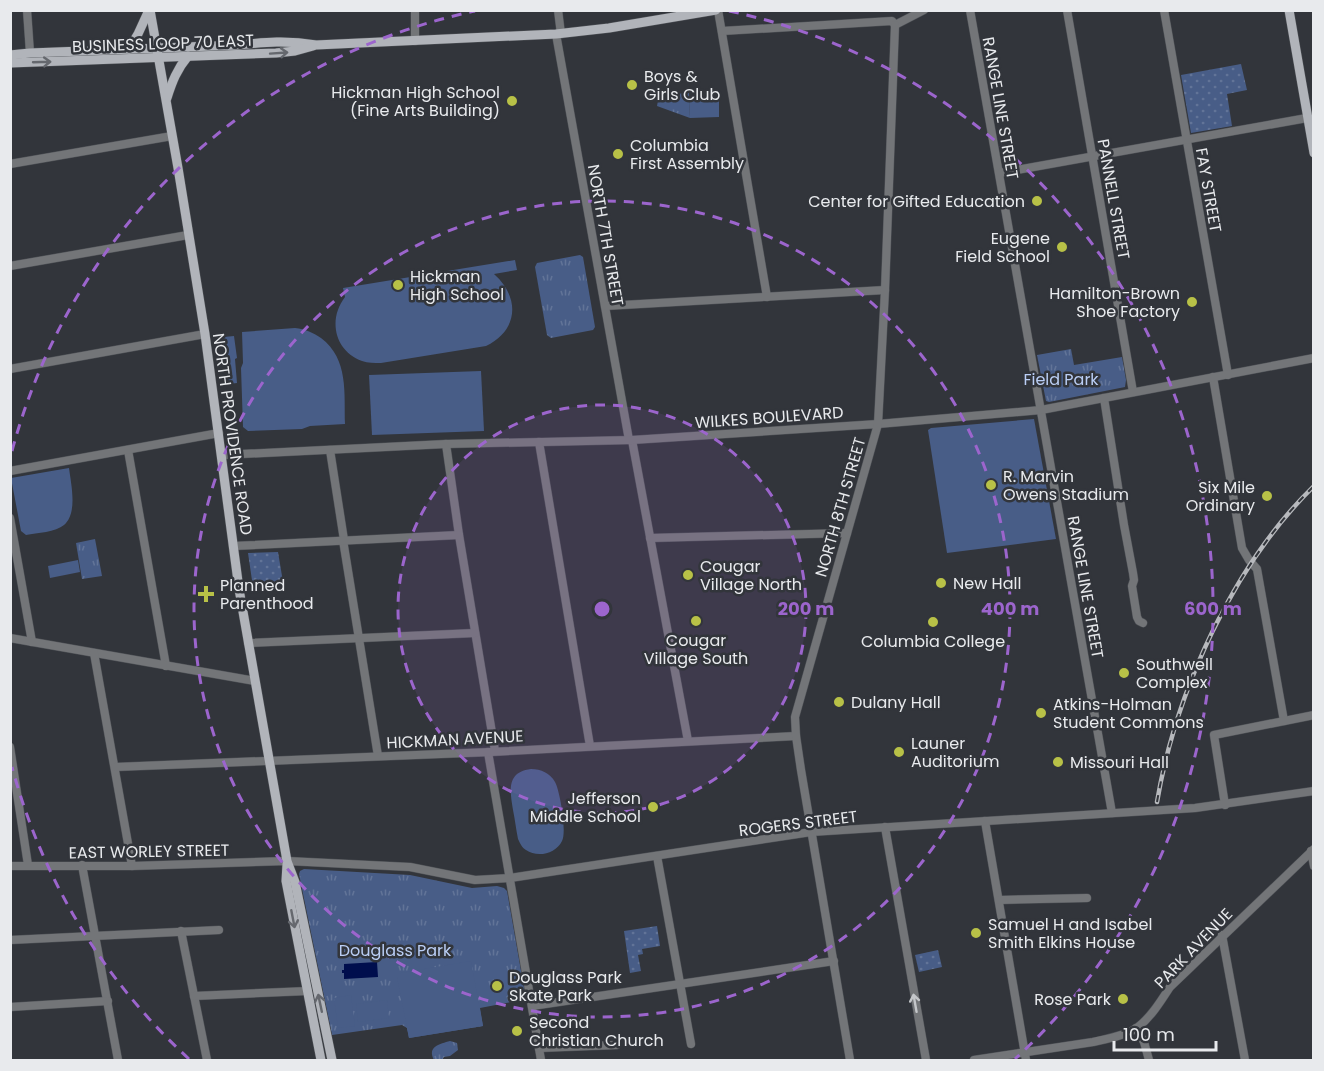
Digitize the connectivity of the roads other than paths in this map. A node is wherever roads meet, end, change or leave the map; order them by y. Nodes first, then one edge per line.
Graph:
1 (27, 10) edge
2 (150, 10) edge
3 (415, 10) edge
4 (558, 10) edge
5 (717, 10) edge
6 (924, 10) edge
7 (970, 10) edge
8 (1067, 10) edge
9 (1164, 10) edge
10 (1289, 10) edge
11 (895, 25) junction
12 (722, 30) junction
13 (559, 34) junction
14 (415, 41) junction
15 (316, 45) junction
16 (129, 49) junction
17 (157, 52) junction
18 (30, 53) junction
19 (10, 55) edge
20 (188, 56) junction
21 (10, 63) edge
22 (166, 100) junction
23 (1307, 118) junction
24 (172, 136) junction
25 (1187, 141) junction
26 (1314, 153) edge
27 (1093, 157) junction
28 (10, 164) edge
29 (1000, 173) junction
30 (188, 235) junction
31 (10, 266) edge
32 (885, 290) junction
33 (767, 297) junction
34 (605, 306) junction
35 (205, 334) junction
36 (1314, 358) edge
37 (10, 369) edge
38 (1228, 375) junction
39 (1213, 377) junction
40 (1133, 392) junction
41 (1104, 398) junction
42 (1041, 410) junction
43 (878, 424) junction
44 (219, 434) junction
45 (630, 440) junction
46 (539, 442) junction
47 (446, 444) junction
48 (128, 450) junction
49 (330, 450) junction
50 (222, 455) junction
51 (10, 471) edge
52 (10, 518) edge
53 (846, 533) junction
54 (459, 536) junction
55 (650, 538) junction
56 (343, 540) junction
57 (233, 546) junction
58 (15, 569) edge
59 (1143, 624) dead end
60 (475, 633) junction
61 (10, 638) edge
62 (360, 638) junction
63 (32, 642) junction
64 (248, 644) junction
65 (94, 654) junction
66 (166, 666) junction
67 (255, 681) junction
68 (1314, 715) edge
69 (1284, 721) junction
70 (796, 736) junction
71 (688, 741) junction
72 (590, 746) junction
73 (10, 747) edge
74 (492, 752) junction
75 (378, 756) junction
76 (270, 761) junction
77 (115, 766) junction
78 (1314, 791) edge
79 (1226, 805) junction
80 (1112, 813) junction
81 (986, 821) junction
82 (885, 827) junction
83 (811, 832) junction
84 (1312, 850) edge
85 (657, 856) junction
86 (287, 861) junction
87 (28, 865) junction
88 (82, 865) junction
89 (10, 866) edge
90 (132, 866) junction
91 (1314, 866) edge
92 (510, 878) junction
93 (1087, 898) dead end
94 (999, 900) junction
95 (219, 930) dead end
96 (181, 931) junction
97 (1222, 935) junction
98 (96, 936) junction
99 (10, 940) edge
100 (834, 961) junction
101 (681, 984) junction
102 (308, 991) junction
103 (194, 996) junction
104 (108, 1001) junction
105 (532, 1006) junction
106 (10, 1007) edge
107 (1136, 1028) junction
108 (691, 1044) dead end
109 (617, 1045) dead end
110 (539, 1048) junction
111 (1026, 1057) edge
112 (118, 1060) edge
113 (207, 1060) edge
114 (321, 1060) edge
115 (332, 1060) edge
116 (541, 1060) edge
117 (850, 1060) edge
118 (926, 1060) edge
119 (974, 1060) edge
120 (1149, 1060) edge
121 (1245, 1060) edge

1 - 18 street
2 - 16 main road
2 - 17 main road, NORTH PROVIDENCE ROAD
3 - 14 street
4 - 13 street, NORTH 7TH STREET
5 - 12 street
5 - 13 main road, BUSINESS LOOP 70 EAST
6 - 11 street
7 - 29 street, RANGE LINE STREET
8 - 27 street, PANNELL STREET
9 - 25 street, FAY STREET
10 - 23 main road
11 - 12 street
11 - 32 street, NORTH 8TH STREET
12 - 33 street
13 - 14 main road, BUSINESS LOOP 70 EAST
13 - 34 street, NORTH 7TH STREET
14 - 15 main road, BUSINESS LOOP 70 EAST
15 - 17 main road, BUSINESS LOOP 70 EAST
20 -> 15 main road, BUSINESS LOOP 70 EAST
16 - 17 main road, BUSINESS LOOP 70 EAST
16 - 18 main road, BUSINESS LOOP 70 EAST
17 - 20 main road, BUSINESS LOOP 70 EAST
21 -> 17 main road, BUSINESS LOOP 70 EAST
17 - 22 main road, NORTH PROVIDENCE ROAD
18 - 19 main road, BUSINESS LOOP 70 EAST
20 - 22 main road
22 - 24 main road, NORTH PROVIDENCE ROAD
23 - 25 street
23 - 26 main road
24 - 28 street
24 - 30 main road, NORTH PROVIDENCE ROAD
25 - 27 street
25 - 38 street, FAY STREET
27 - 29 street
27 - 40 street, PANNELL STREET
29 - 42 street, RANGE LINE STREET
30 - 31 street
30 - 35 main road, NORTH PROVIDENCE ROAD
32 - 33 street
32 - 43 street, NORTH 8TH STREET
33 - 34 street
34 - 45 street, NORTH 7TH STREET
35 - 37 street
35 - 44 main road, NORTH PROVIDENCE ROAD
36 - 38 street, WILKES BOULEVARD
38 - 39 street, WILKES BOULEVARD
39 - 40 street, WILKES BOULEVARD
39 - 69 street
40 - 41 street, WILKES BOULEVARD
41 - 42 street, WILKES BOULEVARD
41 - 59 street
42 - 43 street, WILKES BOULEVARD
42 - 80 street, RANGE LINE STREET
43 - 45 street, WILKES BOULEVARD
43 - 53 street, NORTH 8TH STREET
44 - 48 street
44 - 50 main road, NORTH PROVIDENCE ROAD
45 - 46 street, WILKES BOULEVARD
45 - 55 street, NORTH 7TH STREET
46 - 47 street, WILKES BOULEVARD
46 - 72 street
47 - 49 street, WILKES BOULEVARD
47 - 54 street
48 - 51 street
48 - 66 street
49 - 50 street, WILKES BOULEVARD
49 - 56 street
50 - 57 main road, NORTH PROVIDENCE ROAD
52 - 58 street
53 - 55 street
53 - 70 street, NORTH 8TH STREET
54 - 56 street
54 - 60 street
55 - 71 street, NORTH 7TH STREET
56 - 57 street
56 - 62 street
57 - 64 main road, NORTH PROVIDENCE ROAD
58 - 63 street
60 - 62 street
60 - 74 street
61 - 63 street
62 - 64 street
62 - 75 street
63 - 65 street
64 - 67 main road, NORTH PROVIDENCE ROAD
65 - 66 street
65 - 77 street
66 - 67 street
67 - 76 main road, NORTH PROVIDENCE ROAD
68 - 69 street
69 - 79 street
70 - 71 street, HICKMAN AVENUE
70 - 83 street, NORTH 8TH STREET
71 - 72 street, HICKMAN AVENUE
72 - 74 street, HICKMAN AVENUE
73 - 87 street
74 - 75 street, HICKMAN AVENUE
74 - 92 street
75 - 76 street, HICKMAN AVENUE
76 - 77 street, HICKMAN AVENUE
76 - 86 main road, NORTH PROVIDENCE ROAD
77 - 90 street
78 - 79 street, ROGERS STREET
79 - 80 street, ROGERS STREET
80 - 81 street, ROGERS STREET
81 - 82 street, ROGERS STREET
81 - 94 street
82 - 83 street, ROGERS STREET
118 -> 82 street
83 - 85 street, ROGERS STREET
83 - 100 street, NORTH 8TH STREET
84 - 91 street
84 - 97 street, PARK AVENUE
85 - 92 street, ROGERS STREET
85 - 101 street
86 - 90 street, EAST WORLEY STREET
86 - 92 street, ROGERS STREET
86 -> 102 main road, NORTH PROVIDENCE ROAD
115 -> 86 main road, NORTH PROVIDENCE ROAD
87 - 88 street, EAST WORLEY STREET
87 - 89 street, EAST WORLEY STREET
88 - 90 street, EAST WORLEY STREET
88 - 98 street
92 - 105 street
93 - 94 street
94 - 111 street
95 - 96 street
96 - 98 street
96 - 103 street
97 - 107 street, PARK AVENUE
97 - 121 street
98 - 99 street
98 - 104 street
100 - 101 street
100 - 117 street, NORTH 8TH STREET
101 - 105 street
101 - 108 street
102 - 103 street
102 - 114 main road, NORTH PROVIDENCE ROAD
103 - 113 street
104 - 106 street
104 - 112 street
105 - 110 street
107 - 111 street, PARK AVENUE
107 - 120 street
109 - 110 street
110 - 116 street
111 - 119 street, PARK AVENUE

